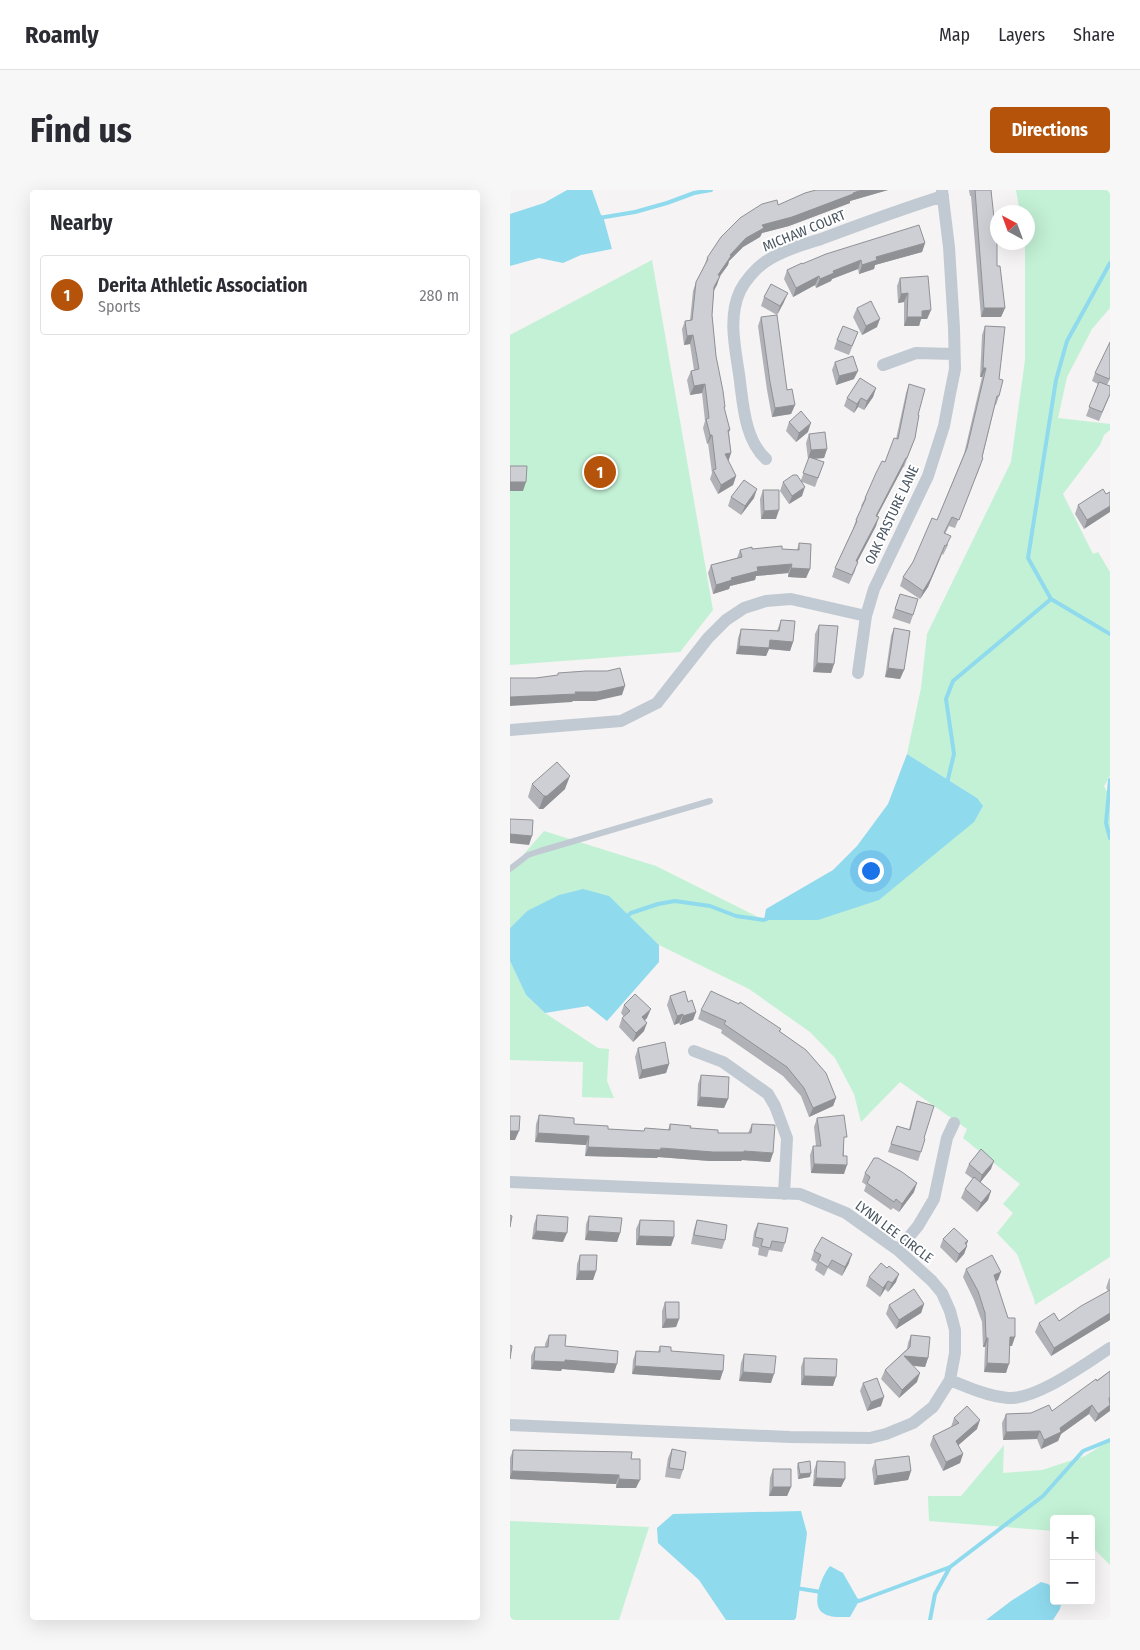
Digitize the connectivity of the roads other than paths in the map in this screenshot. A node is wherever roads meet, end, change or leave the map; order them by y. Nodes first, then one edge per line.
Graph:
1 (943, 193) edge
2 (954, 354) junction
3 (883, 365) dead end
4 (766, 459) dead end
5 (866, 616) junction
6 (858, 673) dead end
7 (510, 730) edge
8 (710, 801) dead end
9 (510, 869) edge
10 (694, 1051) dead end
11 (954, 1123) dead end
12 (510, 1182) edge
13 (784, 1194) junction
14 (898, 1250) junction
15 (1110, 1348) edge
16 (950, 1380) junction
17 (510, 1425) edge

1 - 2 street, OAK PASTURE LANE
1 - 4 street, MICHAW COURT
2 - 3 street
2 - 5 street, OAK PASTURE LANE
5 - 6 street, OAK PASTURE LANE
5 - 7 street
8 - 9 lane
10 - 13 street
11 - 14 street
12 - 13 street, LYNN LEE CIRCLE
13 - 14 street, LYNN LEE CIRCLE
14 - 16 street, LYNN LEE CIRCLE
15 - 16 street
16 - 17 street, LYNN LEE CIRCLE

